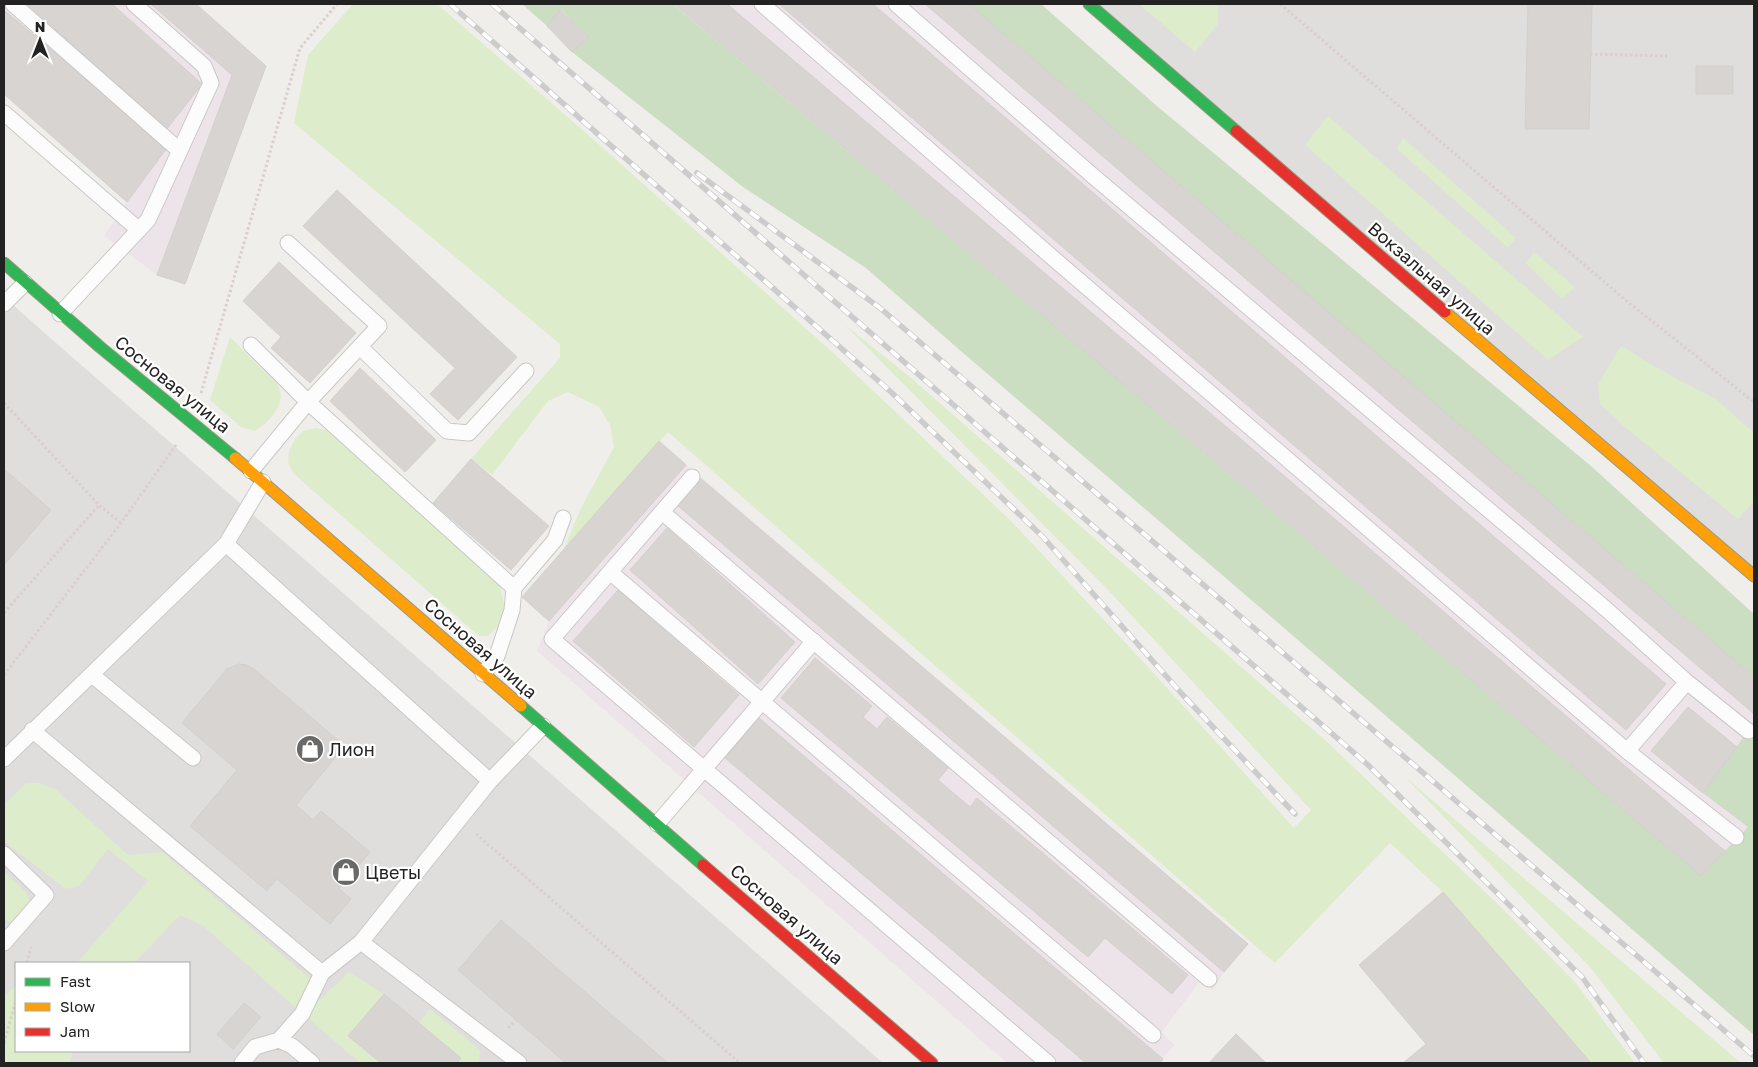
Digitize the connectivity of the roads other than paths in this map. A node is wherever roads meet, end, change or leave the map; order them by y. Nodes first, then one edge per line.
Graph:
1 (13, 4) edge
2 (134, 4) edge
3 (762, 4) edge
4 (896, 4) edge
5 (1089, 4) edge
6 (4, 113) edge
7 (180, 151) junction
8 (139, 230) junction
9 (288, 243) dead end
10 (4, 263) edge
11 (25, 283) junction
12 (4, 304) edge
13 (60, 314) junction
14 (251, 346) dead end
15 (360, 347) junction
16 (526, 371) dead end
17 (308, 402) junction
18 (251, 471) junction
19 (692, 477) dead end
20 (263, 482) junction
21 (662, 512) junction
22 (563, 518) dead end
23 (226, 544) junction
24 (610, 572) junction
25 (1754, 576) edge
26 (514, 588) junction
27 (814, 641) junction
28 (483, 674) junction
29 (92, 676) junction
30 (1687, 682) junction
31 (762, 701) junction
32 (543, 726) junction
33 (32, 730) junction
34 (1748, 731) dead end
35 (1627, 751) junction
36 (193, 758) dead end
37 (4, 759) edge
38 (704, 769) junction
39 (490, 781) junction
40 (657, 824) junction
41 (1736, 837) dead end
42 (4, 854) edge
43 (361, 942) junction
44 (4, 943) edge
45 (322, 973) junction
46 (1209, 979) dead end
47 (1153, 1035) dead end
48 (279, 1040) junction
49 (242, 1063) edge
50 (312, 1063) edge
51 (519, 1063) edge
52 (932, 1063) edge
53 (1048, 1063) edge

1 - 7 lane
2 - 7 lane
3 - 35 lane
4 - 30 lane
5 - 25 street, Вокзальная улица
6 - 8 lane
7 - 8 lane
8 - 13 lane
9 - 15 lane
10 - 11 street, Сосновая улица
11 - 12 lane
11 - 13 street, Сосновая улица
13 - 18 street, Сосновая улица
14 - 17 lane
15 - 16 lane
15 - 17 lane
17 - 18 lane
17 - 26 lane
18 - 20 street, Сосновая улица
19 - 21 lane
20 - 23 lane
20 - 28 street, Сосновая улица
21 - 24 lane
21 - 27 lane
22 - 26 lane
23 - 29 lane
23 - 39 lane
24 - 31 lane
24 - 38 lane
26 - 28 lane
27 - 31 lane
27 - 46 lane
28 - 32 street, Сосновая улица
29 - 33 lane
29 - 36 lane
30 - 34 lane
30 - 35 lane
31 - 38 lane
31 - 47 lane
32 - 39 lane
32 - 40 street, Сосновая улица
33 - 37 lane
33 - 45 lane
35 - 41 lane
38 - 40 lane
38 - 53 lane
39 - 43 lane
40 - 52 street, Сосновая улица
42 - 44 lane
43 - 45 lane
43 - 51 lane
45 - 48 lane
48 - 49 lane
48 - 50 lane

